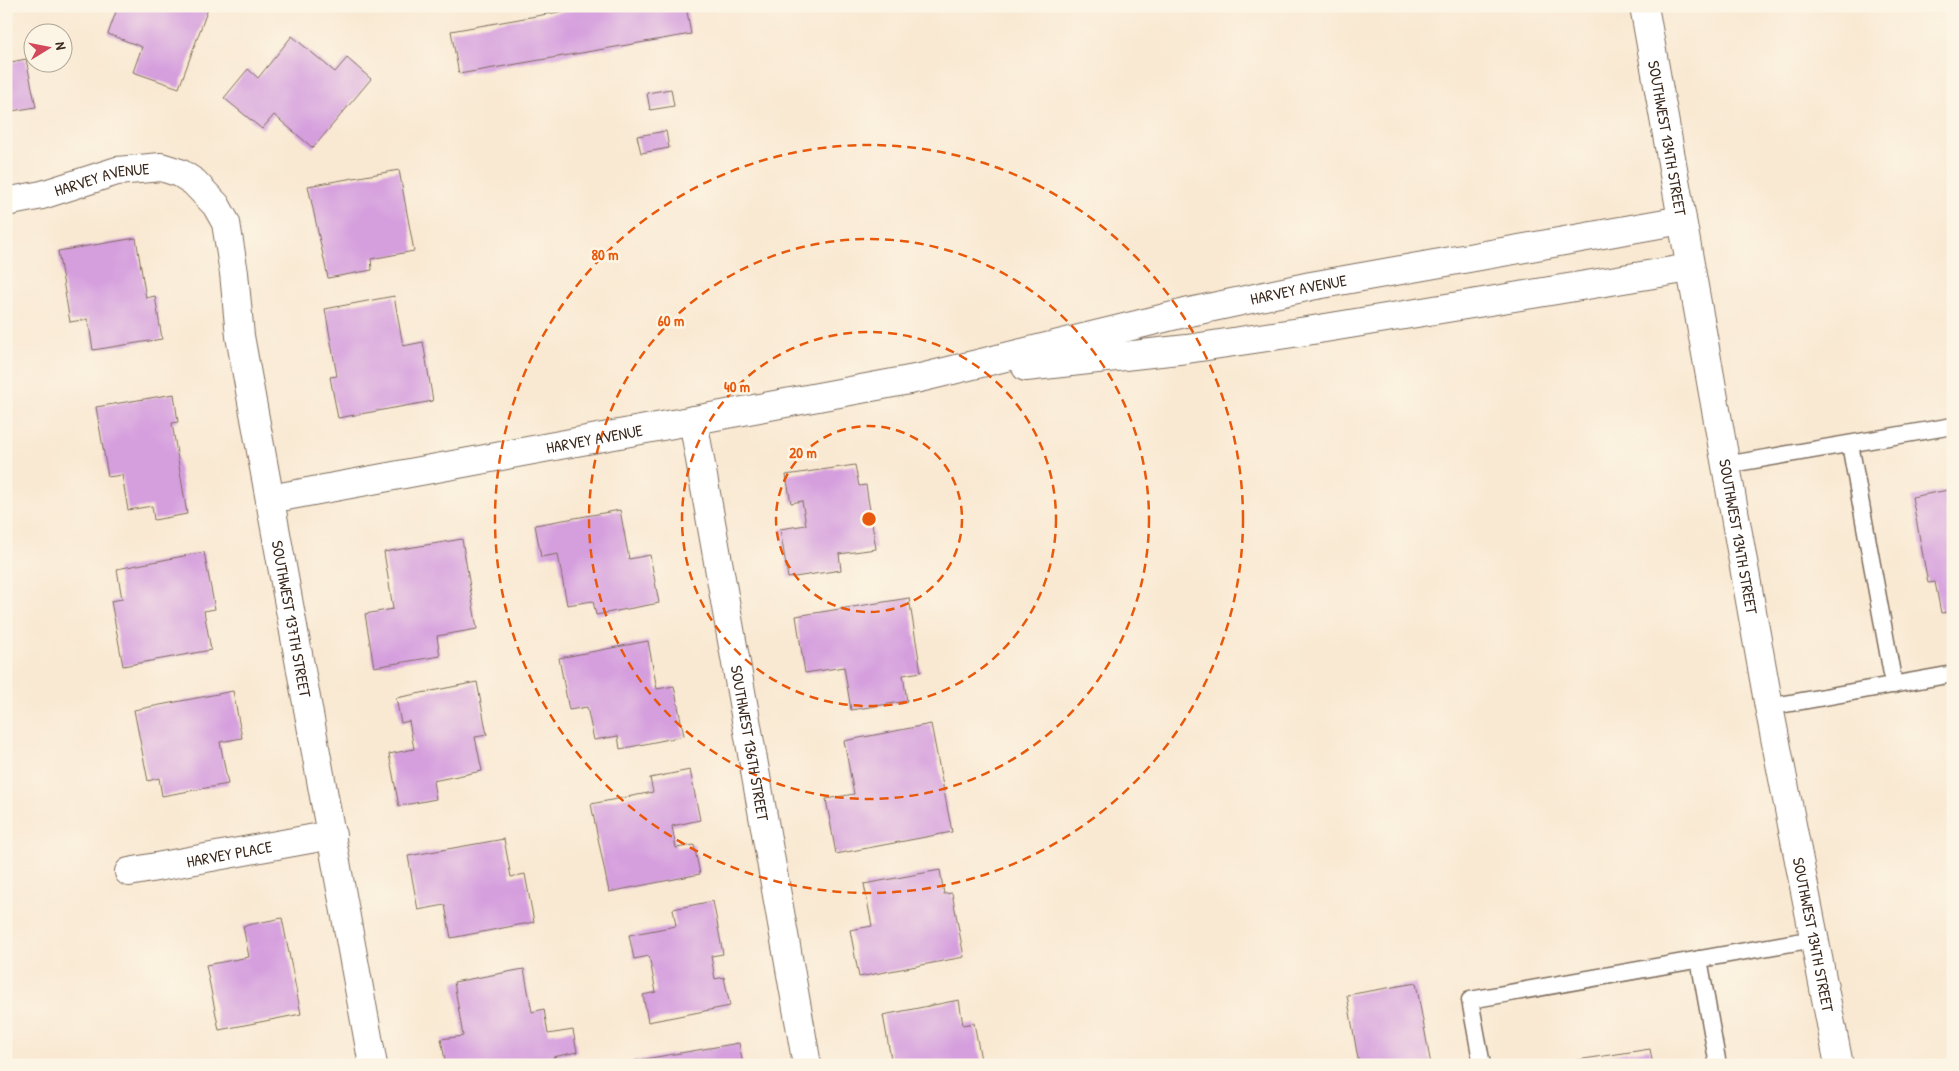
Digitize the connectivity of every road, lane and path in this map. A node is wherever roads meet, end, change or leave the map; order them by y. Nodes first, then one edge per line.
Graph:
1 (1644, 6) edge
2 (194, 182) joint
3 (6, 202) edge
4 (1682, 220) junction
5 (1690, 268) junction
6 (920, 378) junction
7 (693, 420) junction
8 (1953, 426) edge
9 (1850, 444) junction
10 (1725, 465) junction
11 (270, 499) junction
12 (1953, 674) edge
13 (1894, 684) junction
14 (1769, 707) junction
15 (332, 835) junction
16 (128, 872) dead end
17 (1814, 939) junction
18 (1700, 959) junction
19 (372, 1065) edge
20 (807, 1065) edge
21 (1482, 1065) edge
22 (1718, 1065) edge
23 (1839, 1065) edge

1 - 4 street, SOUTHWEST 134TH STREET
2 - 3 street, HARVEY AVENUE
2 - 11 street, SOUTHWEST 137TH STREET
4 - 5 street, SOUTHWEST 134TH STREET
4 - 6 street, HARVEY AVENUE
5 - 6 street, HARVEY AVENUE
5 - 10 street, SOUTHWEST 134TH STREET
6 - 7 street, HARVEY AVENUE
7 - 11 street, HARVEY AVENUE
7 - 20 street, SOUTHWEST 136TH STREET
8 - 9 lane
9 - 10 lane
9 - 13 lane
10 - 14 street, SOUTHWEST 134TH STREET
11 - 15 street, SOUTHWEST 137TH STREET
12 - 13 lane
13 - 14 lane
14 - 17 street, SOUTHWEST 134TH STREET
15 - 16 street, HARVEY PLACE
15 - 19 street, SOUTHWEST 137TH STREET
17 - 18 lane
17 - 23 street, SOUTHWEST 134TH STREET
18 - 21 lane
18 - 22 lane

